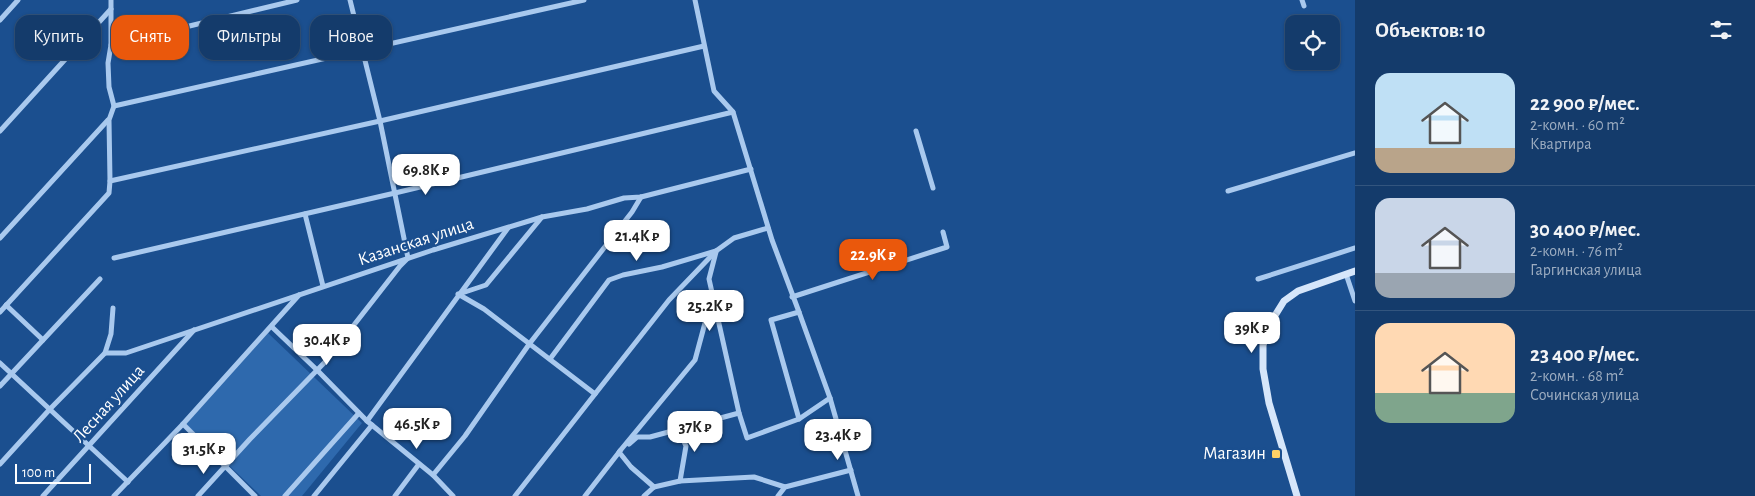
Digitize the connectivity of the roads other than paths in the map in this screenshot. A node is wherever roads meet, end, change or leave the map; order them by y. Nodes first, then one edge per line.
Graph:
1 (18, 0) edge
2 (111, 0) edge
3 (297, 0) edge
4 (350, 0) edge
5 (584, 0) edge
6 (695, 0) edge
7 (1302, 0) edge
8 (1304, 6) dead end
9 (111, 9) junction
10 (111, 15) edge
11 (354, 15) edge
12 (0, 20) edge
13 (189, 26) edge
14 (392, 44) edge
15 (704, 46) junction
16 (111, 50) edge
17 (321, 60) edge
18 (364, 60) edge
19 (114, 106) junction
20 (733, 112) junction
21 (109, 120) junction
22 (380, 121) junction
23 (916, 130) dead end
24 (0, 131) edge
25 (1355, 153) edge
26 (751, 169) junction
27 (110, 181) junction
28 (934, 188) dead end
29 (1228, 191) dead end
30 (395, 193) junction
31 (641, 197) junction
32 (306, 214) junction
33 (542, 217) junction
34 (508, 228) junction
35 (768, 228) junction
36 (943, 232) dead end
37 (0, 238) edge
38 (1355, 248) edge
39 (716, 251) junction
40 (114, 258) dead end
41 (408, 258) junction
42 (1355, 271) edge
43 (1346, 274) junction
44 (100, 279) dead end
45 (1258, 279) dead end
46 (323, 286) junction
47 (299, 294) junction
48 (458, 294) junction
49 (712, 296) junction
50 (792, 297) junction
51 (1355, 301) edge
52 (6, 305) junction
53 (113, 308) dead end
54 (0, 312) edge
55 (799, 312) junction
56 (272, 327) junction
57 (194, 330) junction
58 (43, 340) junction
59 (530, 342) junction
60 (105, 353) junction
61 (550, 359) junction
62 (0, 363) edge
63 (317, 370) junction
64 (12, 374) junction
65 (0, 386) edge
66 (595, 394) junction
67 (830, 398) junction
68 (50, 410) junction
69 (359, 413) junction
70 (738, 413) junction
71 (800, 419) junction
72 (366, 421) junction
73 (183, 424) junction
74 (372, 425) junction
75 (678, 428) junction
76 (90, 447) junction
77 (619, 452) junction
78 (0, 464) edge
79 (419, 464) junction
80 (225, 467) junction
81 (851, 470) junction
82 (433, 475) junction
83 (680, 481) junction
84 (128, 482) junction
85 (654, 487) junction
86 (785, 487) junction
87 (43, 496) edge
88 (114, 496) edge
89 (198, 496) edge
90 (256, 496) edge
91 (285, 496) edge
92 (314, 496) edge
93 (395, 496) edge
94 (453, 496) edge
95 (515, 496) edge
96 (585, 496) edge
97 (644, 496) edge
98 (778, 496) edge
99 (858, 496) edge
100 (1297, 496) edge

1 - 12 street
2 - 9 street
3 - 13 street
4 - 11 street
5 - 14 street
6 - 15 street
7 - 8 street
9 - 10 street
9 - 24 street
15 - 20 street
15 - 22 street
16 - 19 street
17 - 19 street
18 - 22 street
19 - 21 street
20 - 26 street
20 - 30 street
21 - 27 street
21 - 37 street
22 - 27 street
22 - 30 street
23 - 28 street
25 - 29 street
26 - 31 street, Казанская улица
26 - 35 street
27 - 52 street
30 - 32 street
30 - 41 street
31 - 33 street, Казанская улица
31 - 59 street
32 - 40 street
32 - 46 street
33 - 34 street, Казанская улица
33 - 48 street
34 - 41 street, Казанская улица
34 - 48 street
35 - 39 street
35 - 50 street
36 - 50 street
38 - 45 street
39 - 49 street
39 - 61 street
39 - 66 street
41 - 46 street, Казанская улица
41 - 63 street
42 - 43 main road
43 - 51 street
43 - 100 main road
44 - 58 street
46 - 47 street, Казанская улица
47 - 56 street
47 - 57 street, Казанская улица
48 - 59 street
48 - 72 street
49 - 70 street
49 - 77 street
50 - 55 street
52 - 54 street
52 - 58 street
53 - 60 street
55 - 67 street
55 - 71 street
56 - 63 street
56 - 73 street
57 - 60 street, Казанская улица
57 - 76 street, Лесная улица
58 - 64 street
59 - 61 street
59 - 82 street
60 - 68 street
61 - 66 street
62 - 64 street
63 - 69 street
63 - 80 street
64 - 65 street
64 - 68 street
66 - 95 street
67 - 71 street
67 - 81 street
68 - 76 street
68 - 78 street
69 - 72 street
69 - 91 street
70 - 71 street
70 - 75 street
72 - 74 street
73 - 80 street
73 - 84 street
74 - 79 street
74 - 92 street
75 - 77 street
75 - 83 street
76 - 84 street
76 - 87 street, Лесная улица
77 - 85 street
77 - 96 street
79 - 82 street
79 - 93 street
80 - 89 street
80 - 90 street
81 - 86 street
81 - 99 street
82 - 94 street
83 - 85 street
83 - 86 street
84 - 88 street
85 - 97 street
86 - 98 street

